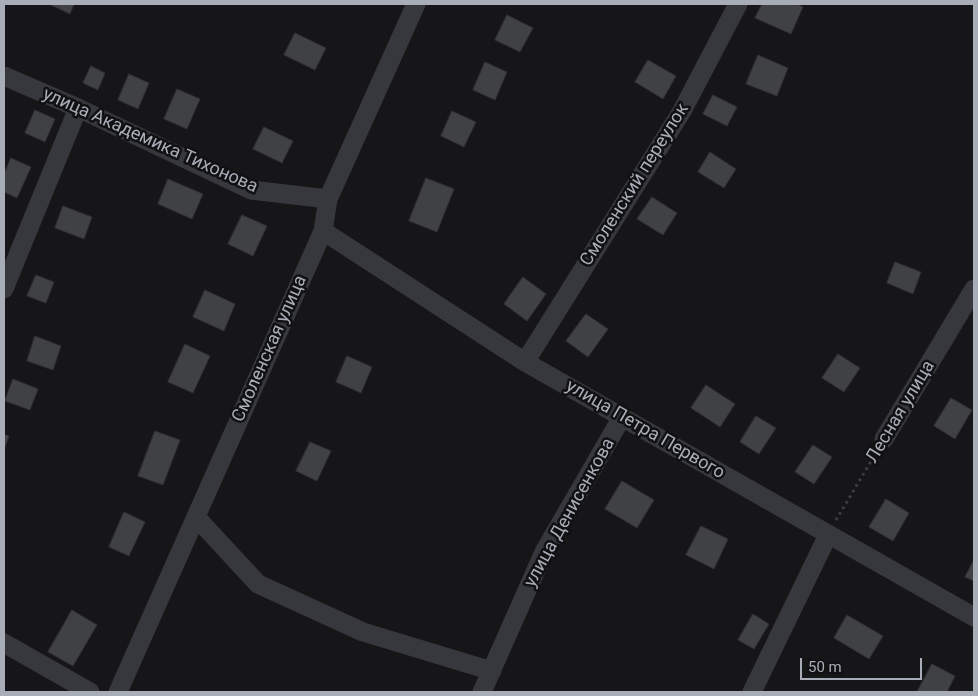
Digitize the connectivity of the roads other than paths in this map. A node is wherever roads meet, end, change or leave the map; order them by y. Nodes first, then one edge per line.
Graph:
1 (416, 4) edge
2 (738, 4) edge
3 (4, 76) edge
4 (78, 108) junction
5 (328, 199) junction
6 (323, 231) junction
7 (974, 289) edge
8 (4, 290) edge
9 (525, 362) junction
10 (622, 417) junction
11 (884, 439) road end
12 (196, 517) junction
13 (828, 535) junction
14 (974, 617) edge
15 (4, 643) edge
16 (492, 671) junction
17 (90, 692) edge
18 (118, 692) edge
19 (482, 692) edge
20 (752, 692) edge

1 - 5 street, Смоленская улица
2 - 9 street, Смоленский переулок
3 - 4 street, улица Академика Тихонова
4 - 5 street, улица Академика Тихонова
4 - 8 street
5 - 6 street, Смоленская улица
6 - 9 street, улица Петра Первого
6 - 12 street, Смоленская улица
7 - 11 street, Лесная улица
9 - 10 street, улица Петра Первого
10 - 13 street, улица Петра Первого
10 - 16 street, улица Денисенкова
12 - 16 street
12 - 18 street, Смоленская улица
13 - 14 street, улица Петра Первого
13 - 20 street
15 - 17 street
16 - 19 street, улица Денисенкова

